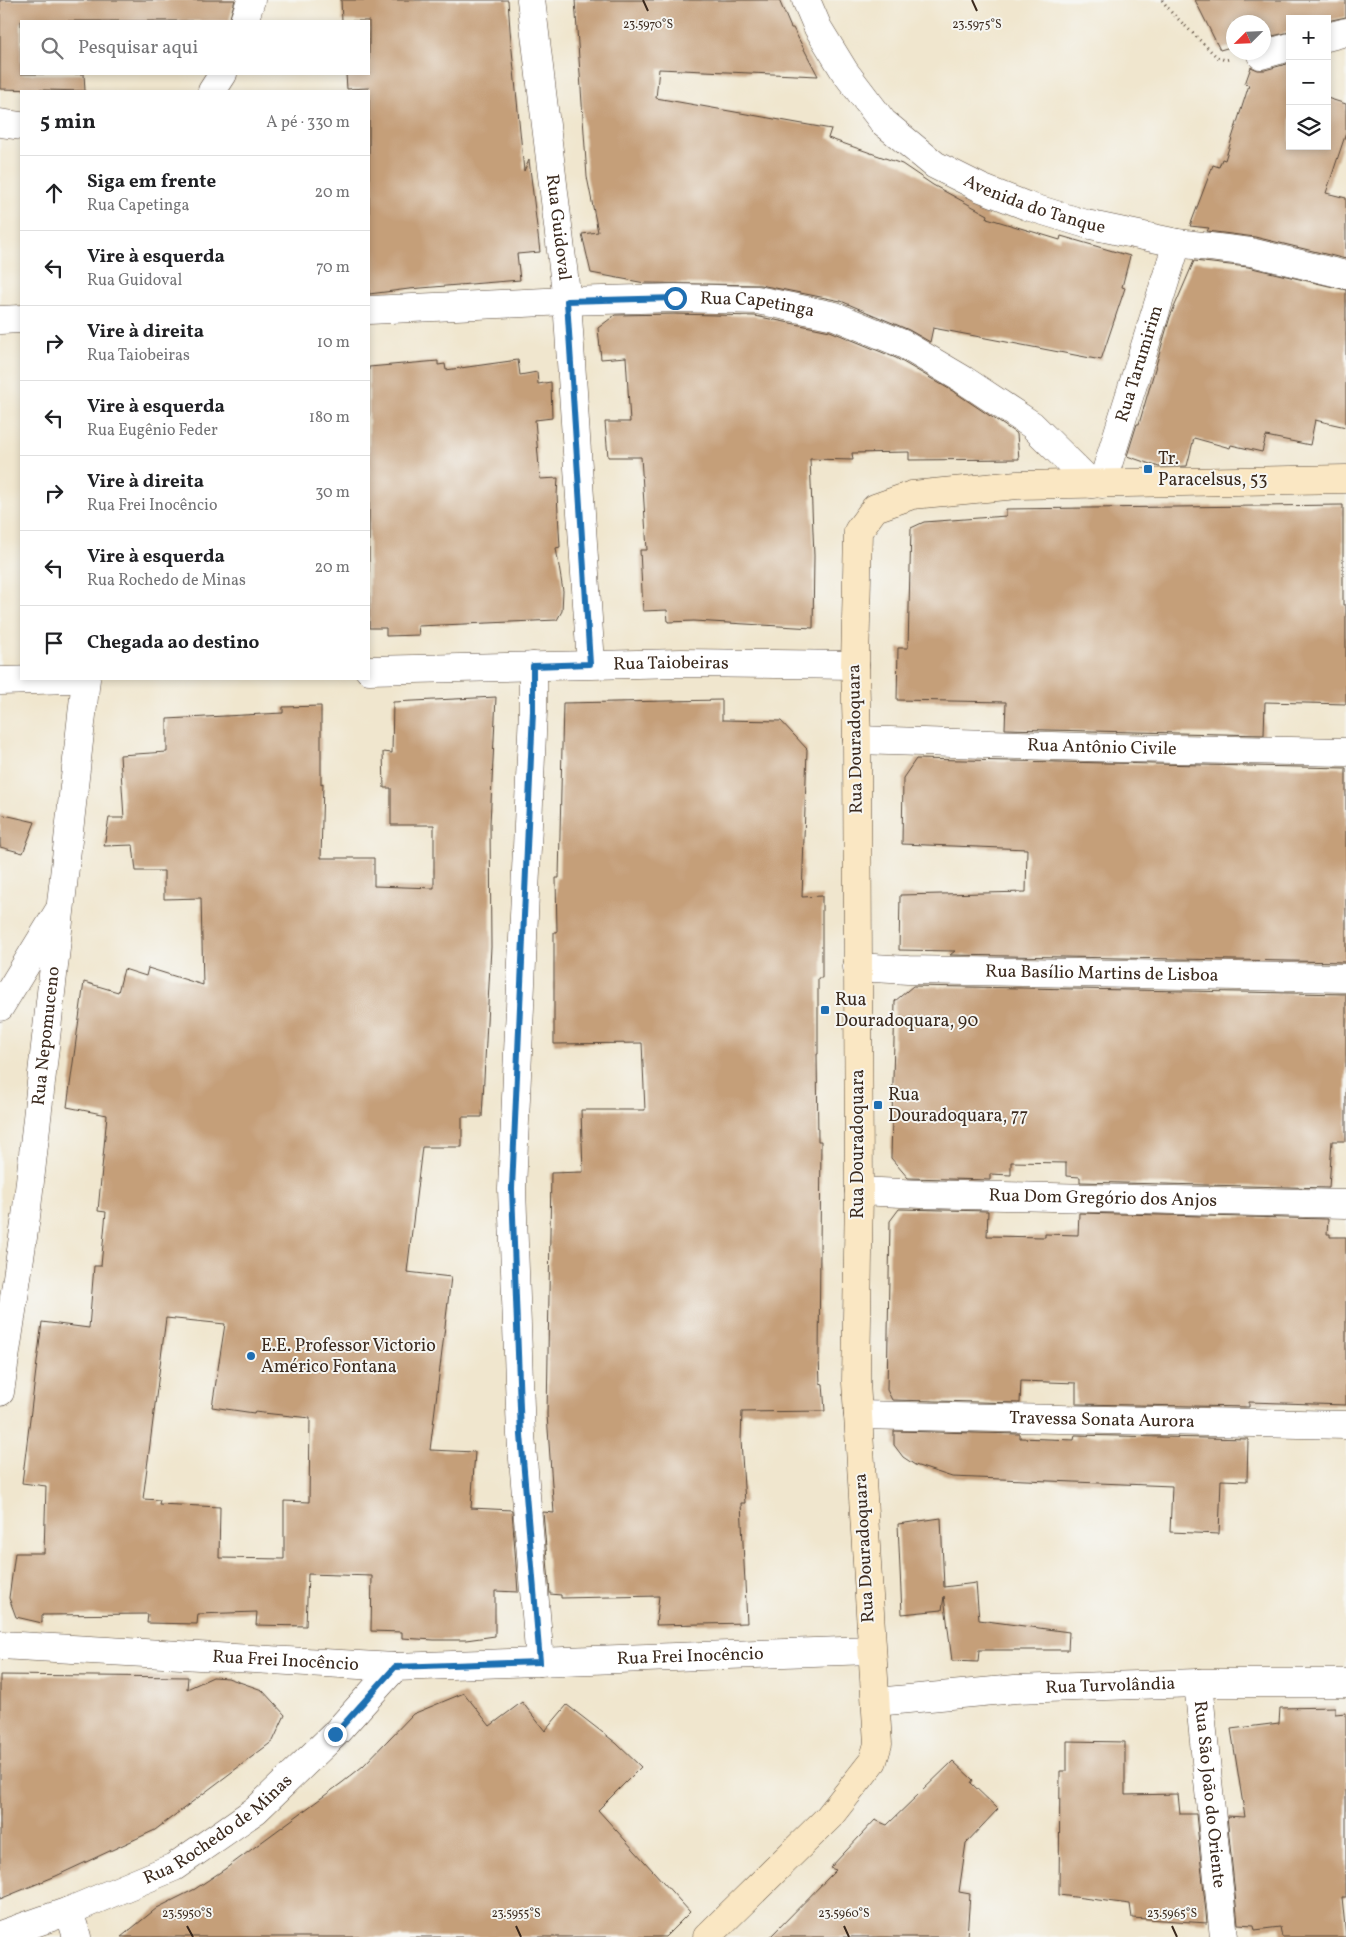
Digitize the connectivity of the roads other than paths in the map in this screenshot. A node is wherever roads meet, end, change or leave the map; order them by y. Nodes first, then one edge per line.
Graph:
1 (251, 0) edge
2 (531, 0) edge
3 (806, 0) edge
4 (244, 20) edge
5 (1346, 32) edge
6 (1331, 36) edge
7 (1286, 48) edge
8 (1271, 51) edge
9 (222, 75) edge
10 (213, 90) edge
11 (0, 123) edge
12 (20, 126) edge
13 (1177, 244) junction
14 (1346, 275) edge
15 (567, 301) junction
16 (370, 310) edge
17 (20, 319) edge
18 (0, 320) edge
19 (1346, 479) edge
20 (1097, 484) junction
21 (590, 664) junction
22 (855, 665) junction
23 (533, 666) junction
24 (370, 670) edge
25 (36, 680) edge
26 (86, 680) edge
27 (0, 681) edge
28 (857, 740) junction
29 (1346, 752) edge
30 (62, 905) junction
31 (857, 967) junction
32 (1346, 978) edge
33 (0, 1007) edge
34 (859, 1191) junction
35 (1346, 1204) edge
36 (0, 1392) edge
37 (858, 1416) junction
38 (1346, 1425) edge
39 (0, 1645) edge
40 (871, 1650) junction
41 (540, 1662) junction
42 (395, 1667) junction
43 (1198, 1683) junction
44 (1346, 1684) edge
45 (876, 1702) junction
46 (70, 1911) junction
47 (0, 1935) edge
48 (77, 1937) edge
49 (707, 1937) edge
50 (1224, 1937) edge

1 - 4 street
2 - 15 street, Rua Guidoval
3 - 13 street, Avenida do Tanque
5 - 6 street
7 - 8 street
9 - 10 street
11 - 12 street
13 - 14 street, Avenida do Tanque
13 - 20 street, Rua Tarumirim
15 - 16 street, Rua Capetinga
15 - 20 street, Rua Capetinga
15 - 21 street, Rua Guidoval
17 - 18 street
19 - 20 main road, Rua Douradoquara
20 - 22 main road, Rua Douradoquara
21 - 22 street, Rua Taiobeiras
21 - 23 street, Rua Taiobeiras
22 - 28 main road, Rua Douradoquara
23 - 24 street, Rua Taiobeiras
23 - 41 street
25 - 27 street
26 - 30 street, Rua Nepomuceno
28 - 29 street, Rua Antônio Civile
28 - 31 main road, Rua Douradoquara
30 - 33 street
30 - 36 street, Rua Nepomuceno
31 - 32 street, Rua Basílio Martins de Lisboa
31 - 34 main road, Rua Douradoquara
34 - 35 street, Rua Dom Gregório dos Anjos
34 - 37 main road, Rua Douradoquara
37 - 38 street, Travessa Sonata Aurora
37 - 40 main road, Rua Douradoquara
39 - 42 street, Rua Frei Inocêncio
40 - 41 street, Rua Frei Inocêncio
40 - 45 main road, Rua Douradoquara
41 - 42 street, Rua Frei Inocêncio
42 - 46 street, Rua Rochedo de Minas
43 - 44 street, Rua Turvolândia
43 - 45 street, Rua Turvolândia
43 - 50 street, Rua São João do Oriente
45 - 49 main road, Rua Douradoquara
46 - 47 street, Rua Rochedo de Minas
46 - 48 street

